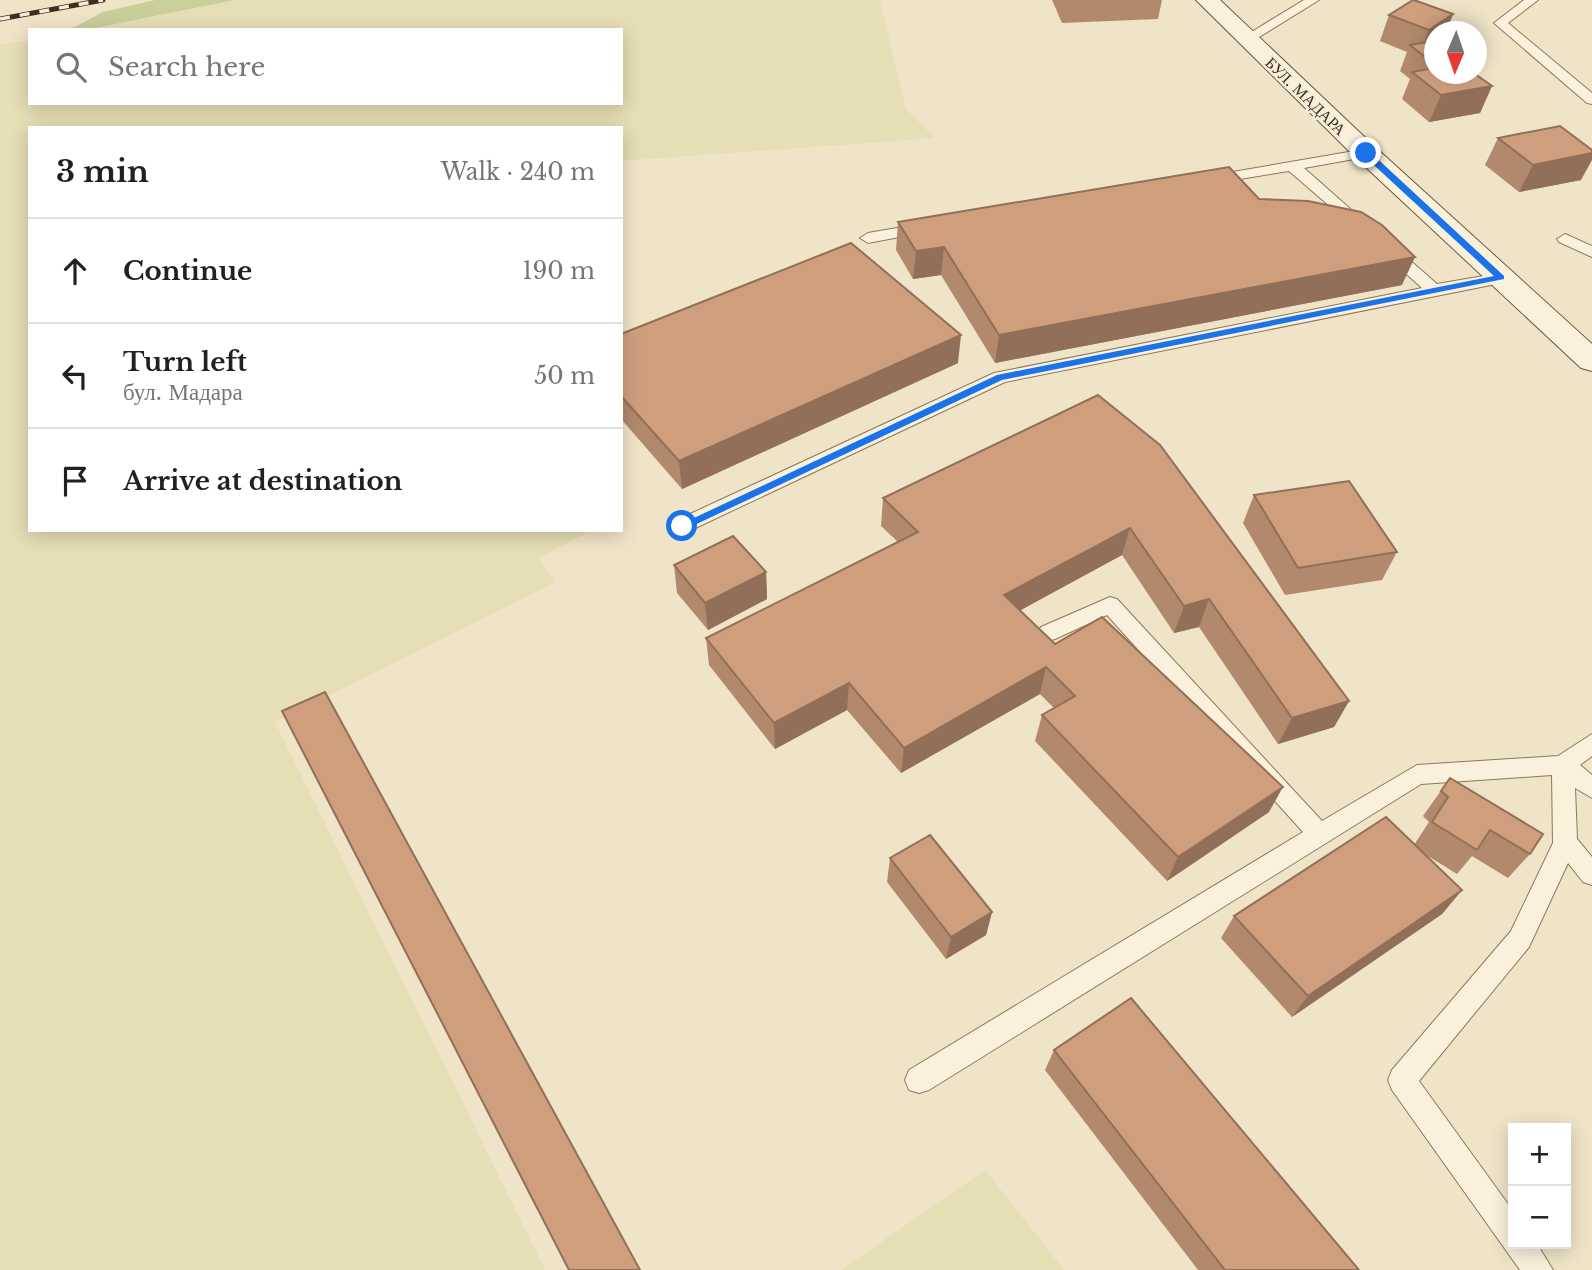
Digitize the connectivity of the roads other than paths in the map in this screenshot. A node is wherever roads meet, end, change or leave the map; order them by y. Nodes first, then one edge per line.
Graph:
1 (1207, 0) edge
2 (1314, 0) edge
3 (1532, 0) edge
4 (1246, 39) junction
5 (1592, 100) edge
6 (1366, 153) junction
7 (1293, 166) junction
8 (1197, 182) edge
9 (936, 226) edge
10 (868, 238) dead end
11 (1564, 239) dead end
12 (1592, 252) edge
13 (1501, 278) junction
14 (1434, 290) junction
15 (1552, 323) junction
16 (1592, 339) edge
17 (1592, 361) edge
18 (682, 526) dead end
19 (1048, 633) edge
20 (1592, 743) edge
21 (1563, 765) junction
22 (1592, 788) edge
23 (1320, 835) junction
24 (1565, 843) junction
25 (1592, 874) edge
26 (919, 1080) dead end
27 (1508, 1228) edge
28 (1523, 1249) edge
29 (1538, 1270) edge

1 - 4 main road, БУЛ. МАДАРА
2 - 4 lane
3 - 5 lane
4 - 6 main road, БУЛ. МАДАРА
6 - 7 lane
6 - 13 main road, БУЛ. МАДАРА
7 - 8 lane
7 - 14 lane
9 - 10 lane
11 - 12 lane
13 - 14 lane
13 - 15 main road, БУЛ. МАДАРА
14 - 18 lane
15 - 16 main road
15 - 17 main road, БУЛ. МАДАРА
19 - 23 lane
20 - 21 lane
21 - 22 lane
21 - 23 lane
21 - 24 lane
23 - 26 lane
24 - 25 lane
24 - 27 lane
28 - 29 lane

